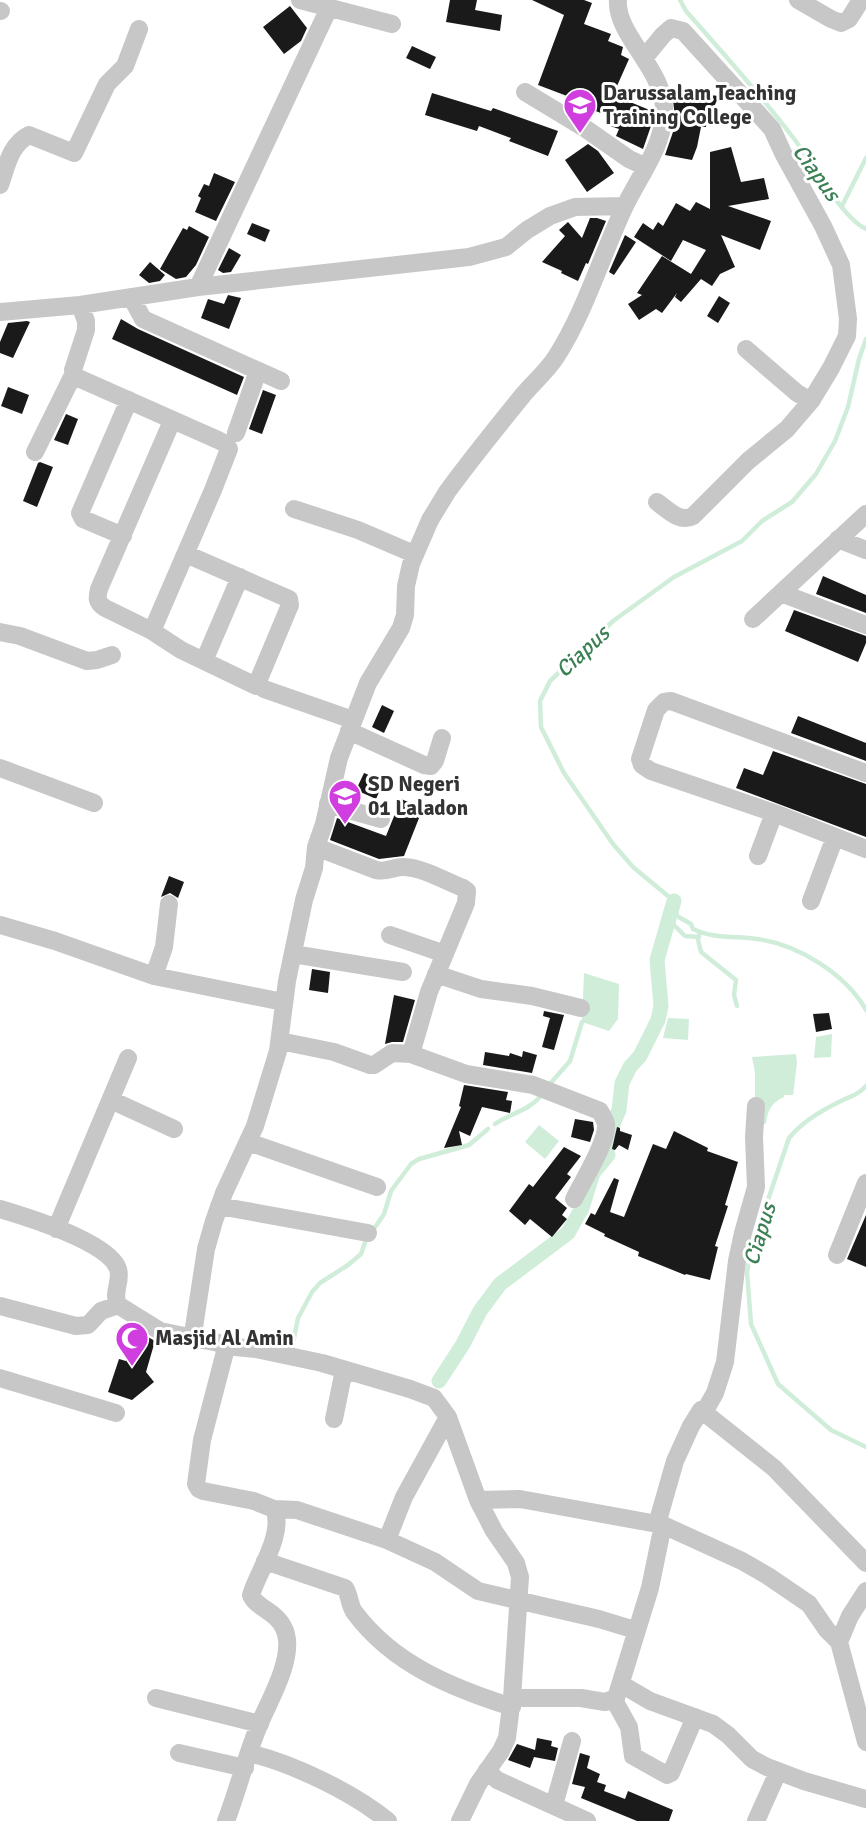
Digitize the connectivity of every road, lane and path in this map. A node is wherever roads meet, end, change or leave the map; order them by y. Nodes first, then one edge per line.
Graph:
1 (300, 0) edge
2 (618, 0) edge
3 (798, 0) edge
4 (861, 0) edge
5 (329, 8) junction
6 (392, 24) dead end
7 (139, 29) dead end
8 (645, 57) junction
9 (525, 92) dead end
10 (646, 167) junction
11 (0, 185) edge
12 (625, 206) junction
13 (198, 286) junction
14 (131, 297) junction
15 (80, 305) junction
16 (0, 312) edge
17 (746, 349) dead end
18 (258, 371) junction
19 (74, 373) junction
20 (281, 381) dead end
21 (129, 400) junction
22 (811, 401) junction
23 (172, 420) junction
24 (236, 433) dead end
25 (35, 452) dead end
26 (657, 502) dead end
27 (294, 509) dead end
28 (866, 514) edge
29 (123, 536) junction
30 (838, 539) junction
31 (866, 550) edge
32 (186, 554) junction
33 (414, 554) junction
34 (240, 577) junction
35 (781, 593) junction
36 (753, 619) dead end
37 (866, 625) edge
38 (152, 631) junction
39 (0, 632) edge
40 (112, 655) dead end
41 (204, 661) junction
42 (264, 689) dead end
43 (351, 725) junction
44 (442, 738) dead end
45 (0, 768) edge
46 (866, 773) edge
47 (94, 803) dead end
48 (328, 804) junction
49 (774, 813) junction
50 (381, 819) dead end
51 (835, 837) junction
52 (316, 847) junction
53 (866, 849) edge
54 (759, 856) dead end
55 (811, 901) dead end
56 (170, 904) dead end
57 (0, 926) edge
58 (390, 934) dead end
59 (293, 954) junction
60 (445, 954) junction
61 (403, 972) dead end
62 (436, 974) junction
63 (154, 976) junction
64 (283, 1002) junction
65 (581, 1008) dead end
66 (280, 1041) junction
67 (411, 1054) junction
68 (128, 1058) dead end
69 (111, 1100) junction
70 (756, 1106) dead end
71 (174, 1129) dead end
72 (248, 1142) junction
73 (866, 1183) edge
74 (377, 1186) dead end
75 (574, 1199) dead end
76 (219, 1206) junction
77 (0, 1209) edge
78 (56, 1230) junction
79 (369, 1233) dead end
80 (837, 1256) dead end
81 (0, 1305) edge
82 (118, 1305) junction
83 (194, 1338) junction
84 (225, 1346) junction
85 (344, 1370) junction
86 (0, 1378) edge
87 (701, 1410) junction
88 (116, 1413) dead end
89 (448, 1417) junction
90 (334, 1419) dead end
91 (478, 1500) junction
92 (274, 1509) junction
93 (660, 1525) junction
94 (387, 1540) junction
95 (265, 1561) junction
96 (866, 1563) edge
97 (866, 1591) edge
98 (518, 1601) junction
99 (635, 1630) junction
100 (839, 1642) junction
101 (617, 1692) junction
102 (156, 1698) dead end
103 (512, 1702) junction
104 (695, 1717) junction
105 (260, 1724) junction
106 (572, 1741) dead end
107 (866, 1742) edge
108 (179, 1753) dead end
109 (247, 1760) junction
110 (487, 1770) junction
111 (778, 1772) junction
112 (866, 1799) edge
113 (554, 1805) junction
114 (226, 1821) edge
115 (388, 1821) edge
116 (460, 1821) edge
117 (587, 1821) edge
118 (756, 1821) edge

1 - 5 street
2 - 8 street
3 - 4 street
5 - 6 street
5 - 13 street
7 - 11 street
8 - 10 street
8 - 22 street
9 - 10 street
10 - 12 street
12 - 13 street
12 - 33 street
13 - 14 street
14 - 15 street
14 - 18 street
15 - 16 street
15 - 19 street
17 - 22 street
18 - 20 street
18 - 24 street
19 - 21 street
19 - 25 street
21 - 23 street
21 - 29 street
22 - 26 street
23 - 29 street
23 - 32 street
27 - 33 street
28 - 30 street
29 - 38 street
30 - 31 street
30 - 35 street
32 - 34 street
32 - 38 street
33 - 43 street
34 - 41 street
34 - 41 street
35 - 36 street
35 - 37 street
38 - 41 street
39 - 40 street
42 - 43 street
43 - 44 street
43 - 48 street
45 - 47 street
46 - 49 street
48 - 50 street
48 - 52 street
49 - 51 street
49 - 54 street
51 - 53 street
51 - 55 street
52 - 59 street
52 - 60 street
56 - 63 street
57 - 63 street
58 - 60 street
59 - 61 street
59 - 64 street
60 - 62 street
62 - 65 street
62 - 67 street
63 - 64 street
64 - 66 street
66 - 67 street
66 - 72 street
67 - 75 street
68 - 69 street
69 - 71 street
69 - 78 street
70 - 87 street
72 - 74 street
72 - 76 street
73 - 80 street
76 - 79 street
76 - 83 street
77 - 78 street
78 - 82 street
81 - 82 street
82 - 83 street
83 - 84 street
84 - 85 street
84 - 92 street
85 - 89 street
85 - 90 street
86 - 88 street
87 - 93 street
87 - 96 street
89 - 91 street
89 - 94 street
91 - 93 street
91 - 98 street
92 - 94 street
92 - 95 street
93 - 99 street
93 - 100 street
94 - 98 street
95 - 103 street
95 - 105 street
97 - 100 street
98 - 99 street
98 - 103 street
99 - 101 street
100 - 107 street
101 - 103 street
101 - 104 street
101 - 104 street
102 - 105 street
103 - 110 street
104 - 111 street
105 - 109 street
106 - 113 street
108 - 109 street
109 - 114 street
109 - 115 street
110 - 113 street
110 - 116 street
111 - 112 street
111 - 118 street
113 - 117 street

